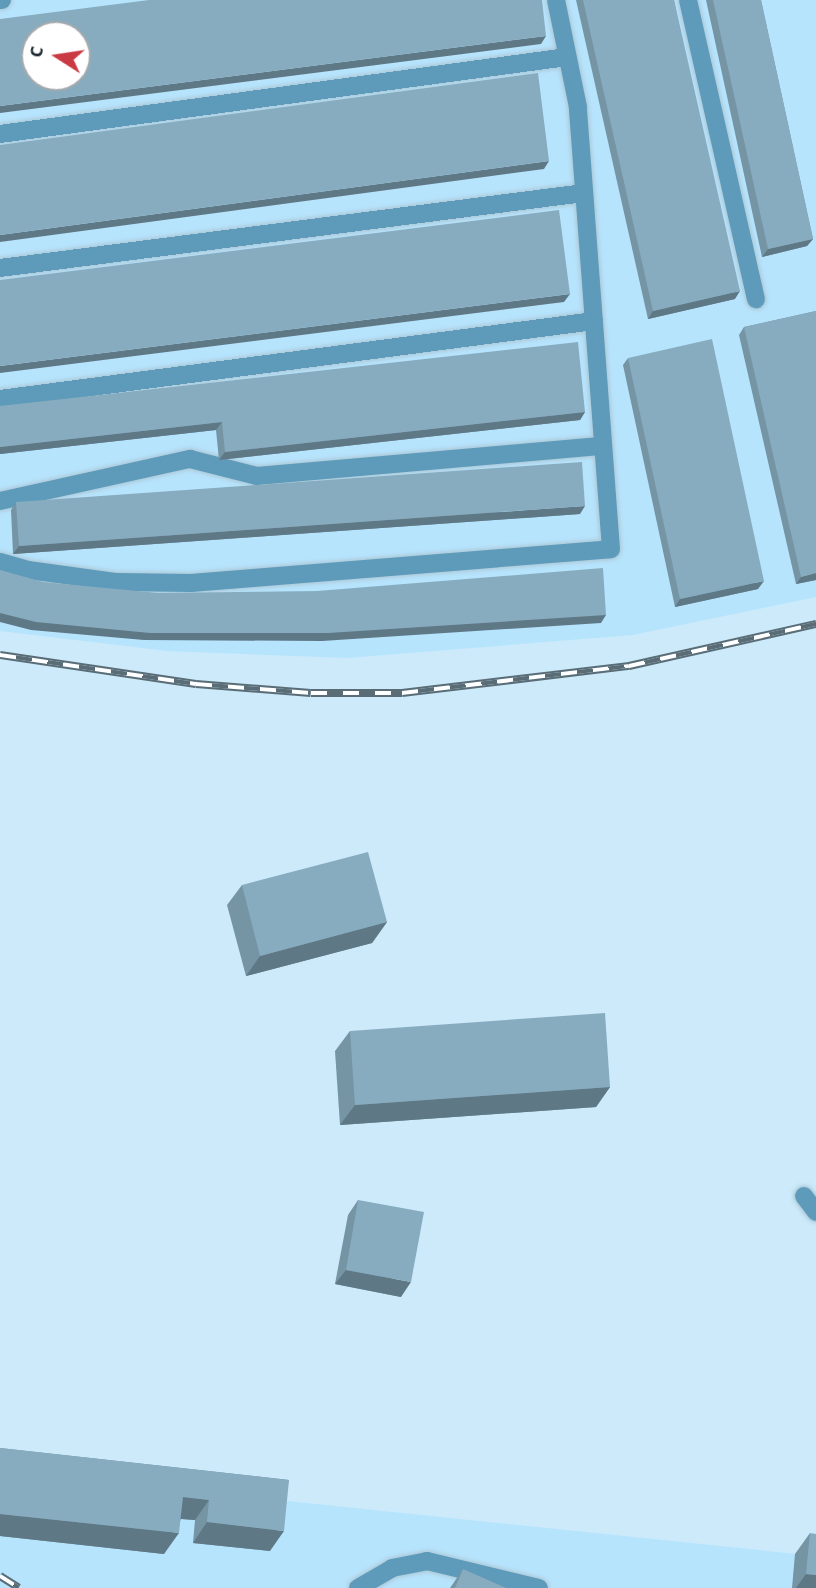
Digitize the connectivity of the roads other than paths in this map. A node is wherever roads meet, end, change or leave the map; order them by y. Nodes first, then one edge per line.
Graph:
1 (556, 0) edge
2 (688, 0) edge
3 (567, 57) junction
4 (0, 134) edge
5 (584, 192) junction
6 (0, 268) edge
7 (756, 299) dead end
8 (594, 321) junction
9 (0, 399) edge
10 (603, 446) junction
11 (0, 501) edge
12 (0, 562) edge
13 (804, 1196) dead end
14 (816, 1212) edge
15 (358, 1588) edge
16 (539, 1588) edge

1 - 3 lane
2 - 7 lane
3 - 4 lane
3 - 5 lane
5 - 6 lane
5 - 8 lane
8 - 9 lane
8 - 10 lane
10 - 11 lane
10 - 12 lane
13 - 14 lane
15 - 16 lane

